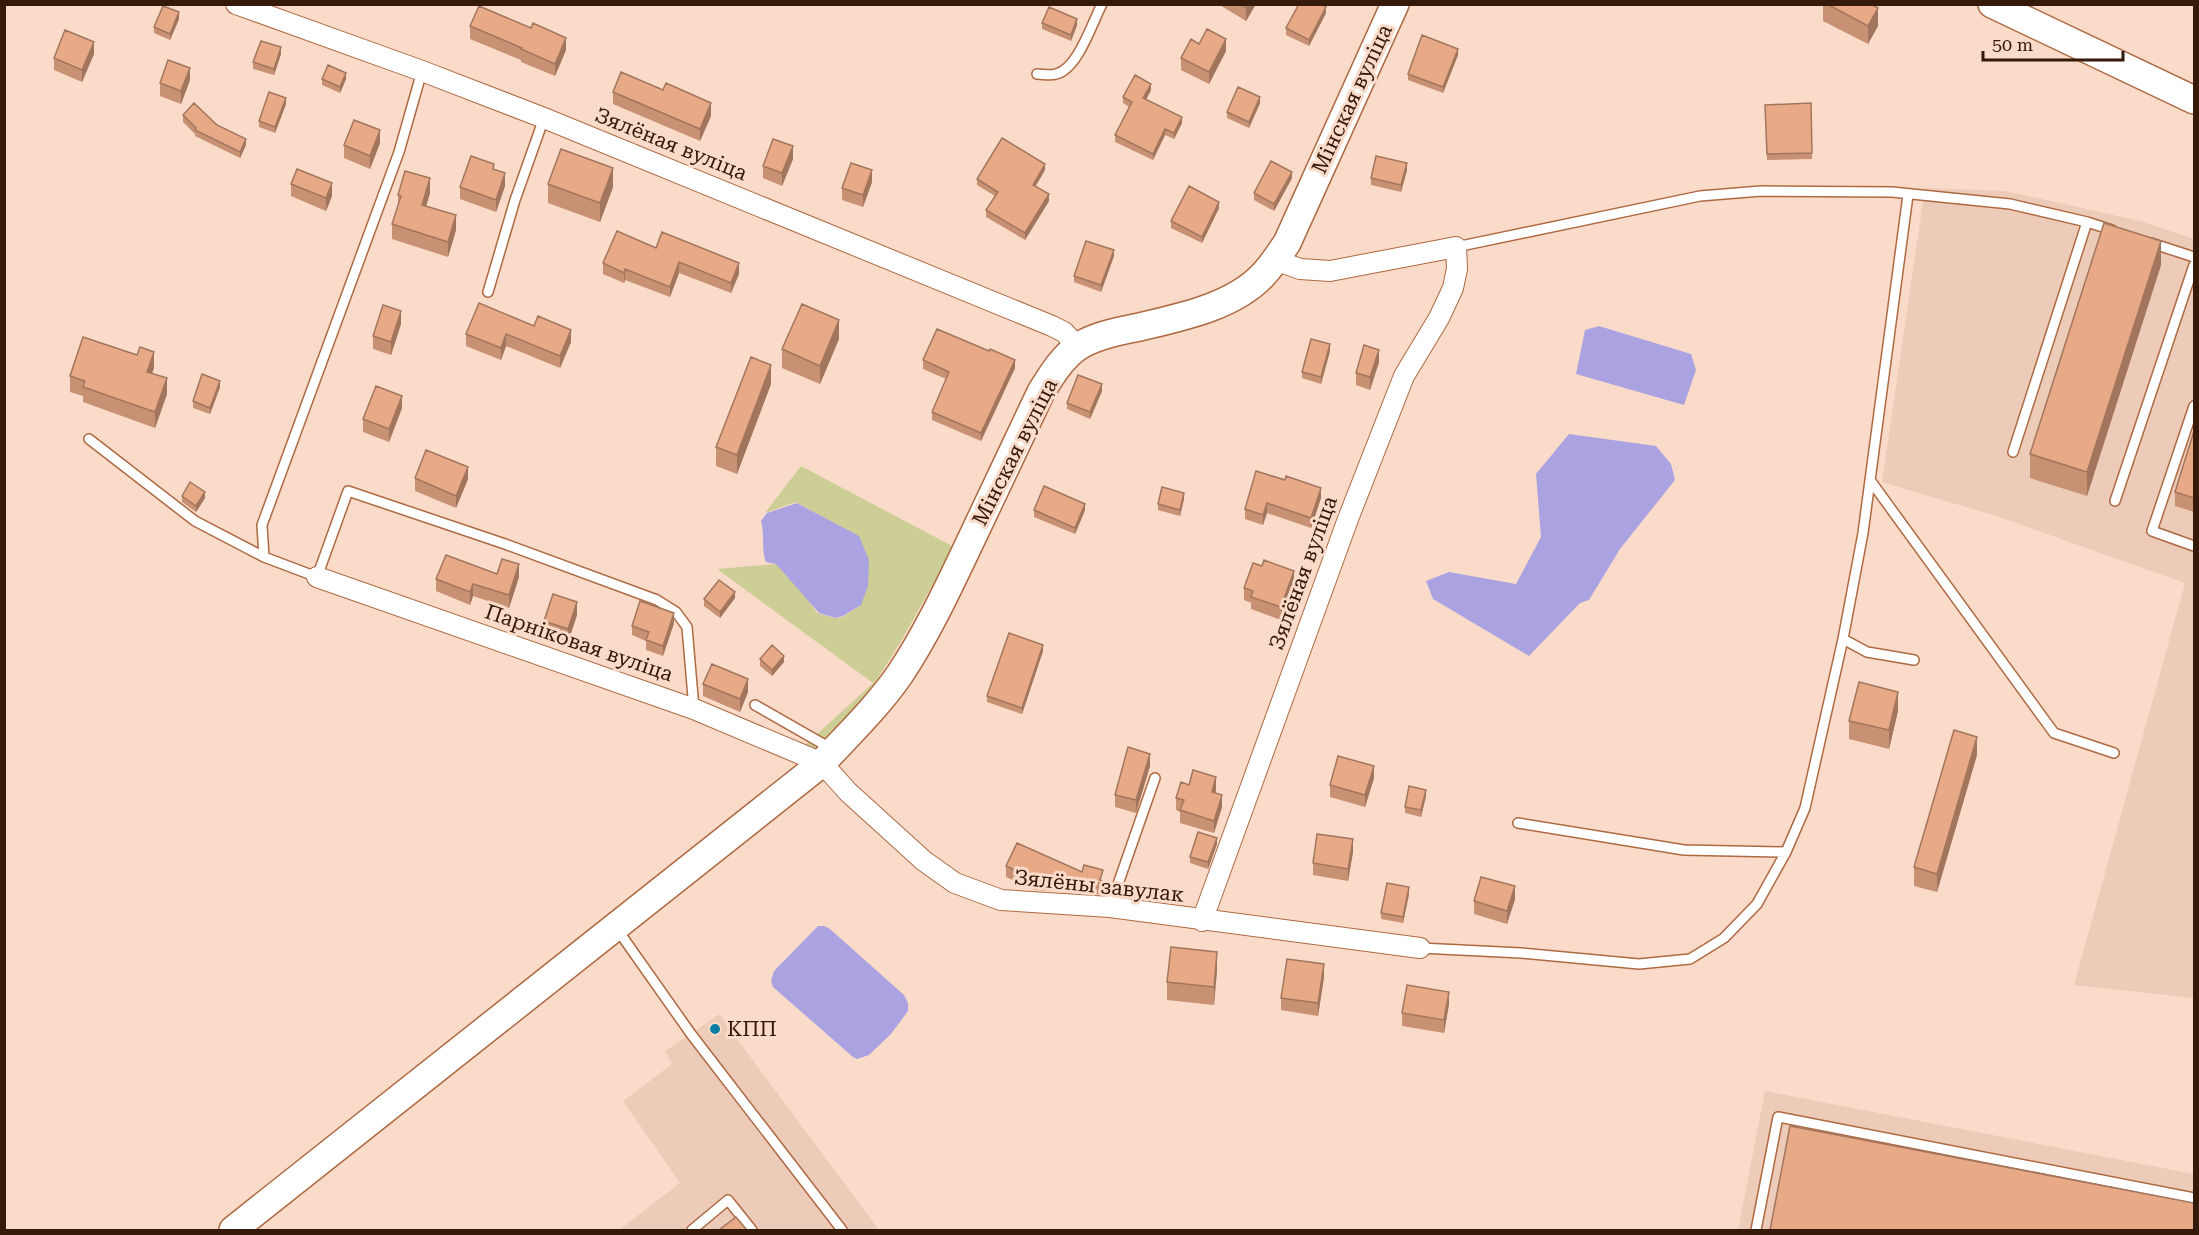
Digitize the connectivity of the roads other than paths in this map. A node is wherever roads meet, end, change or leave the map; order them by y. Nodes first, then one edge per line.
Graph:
1 (236, 4) edge
2 (1102, 4) edge
3 (1395, 4) edge
4 (2000, 6) edge
5 (422, 71) junction
6 (1037, 74) dead end
7 (2194, 100) edge
8 (544, 118) junction
9 (1908, 195) junction
10 (2087, 222) junction
11 (2119, 232) edge
12 (2141, 239) edge
13 (1456, 247) junction
14 (2194, 257) edge
15 (1275, 260) junction
16 (2194, 265) edge
17 (488, 292) dead end
18 (1078, 347) junction
19 (2194, 406) edge
20 (89, 439) dead end
21 (2013, 452) dead end
22 (1870, 480) junction
23 (2115, 501) dead end
24 (2194, 546) edge
25 (264, 557) junction
26 (317, 577) junction
27 (1843, 639) junction
28 (1914, 660) dead end
29 (755, 705) dead end
30 (694, 709) junction
31 (833, 751) junction
32 (2114, 753) dead end
33 (1155, 778) dead end
34 (1518, 823) dead end
35 (1786, 852) junction
36 (1110, 907) junction
37 (1202, 921) junction
38 (615, 927) junction
39 (1420, 948) joint
40 (2194, 1198) edge
41 (233, 1230) edge
42 (692, 1230) edge
43 (752, 1230) edge
44 (842, 1230) edge
45 (1756, 1230) edge

1 - 5 street, Зялёная вуліца
2 - 6 lane
3 - 15 street, Мінская вуліца
4 - 7 street
5 - 8 street, Зялёная вуліца
5 - 25 lane
8 - 17 lane
8 - 18 street, Зялёная вуліца
9 - 10 lane
9 - 13 lane
9 - 22 lane
10 - 11 lane
10 - 21 lane
12 - 14 lane
13 - 15 street
13 - 37 street, Зялёная вуліца
15 - 18 street, Мінская вуліца
16 - 23 lane
18 - 31 street, Мінская вуліца
19 - 24 lane
20 - 25 lane
22 - 27 lane
22 - 32 lane
25 - 26 lane
26 - 30 street, Парніковая вуліца
26 - 30 lane
27 - 28 lane
27 - 35 lane
29 - 31 lane
30 - 31 street, Парніковая вуліца
31 - 36 street, Зялёны завулак
31 - 38 street, Мінская вуліца
33 - 36 lane
34 - 35 lane
35 - 39 lane
36 - 37 street, Зялёны завулак
37 - 39 street, Зялёны завулак
38 - 41 street, Мінская вуліца
38 - 44 lane
40 - 45 lane
42 - 43 lane

